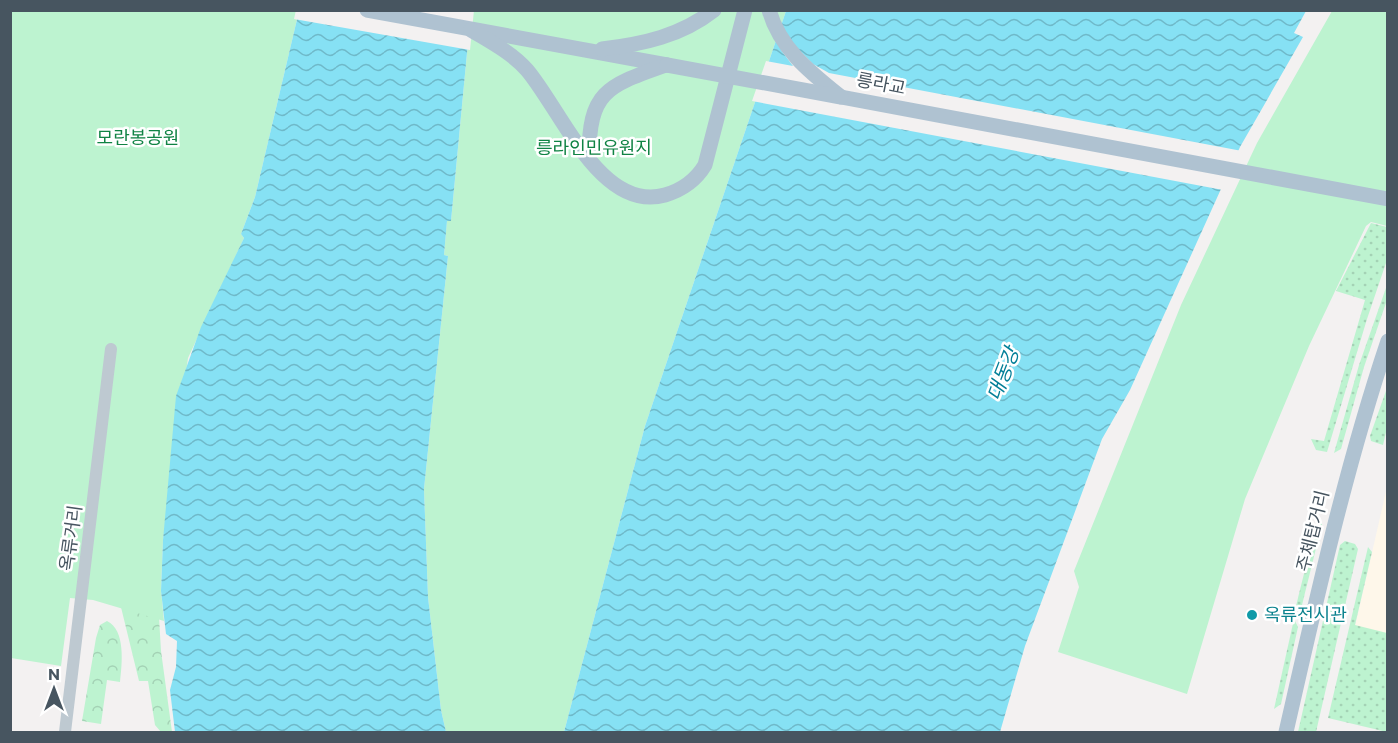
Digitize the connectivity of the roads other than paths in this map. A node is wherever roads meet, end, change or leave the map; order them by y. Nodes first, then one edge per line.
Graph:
1 (368, 10) edge
2 (714, 10) edge
3 (745, 10) edge
4 (769, 10) edge
5 (471, 30) junction
6 (589, 51) junction
7 (666, 65) junction
8 (841, 97) junction
9 (589, 157) junction
10 (1388, 199) edge
11 (1388, 341) edge
12 (111, 349) dead end
13 (1388, 377) edge
14 (1368, 398) junction
15 (65, 732) edge
16 (1286, 732) edge

1 - 5 main road, 릉라교
2 - 6 main road
3 - 9 main road
4 - 8 main road
5 - 6 main road, 릉라교
5 - 9 main road
6 - 7 main road, 릉라교
7 - 8 main road, 릉라교, bridge
7 - 9 main road
8 - 10 main road, 릉라교
11 - 14 main road, 주체탑거리
12 - 15 street, 옥류거리
13 - 14 main road
14 - 16 main road, 주체탑거리

